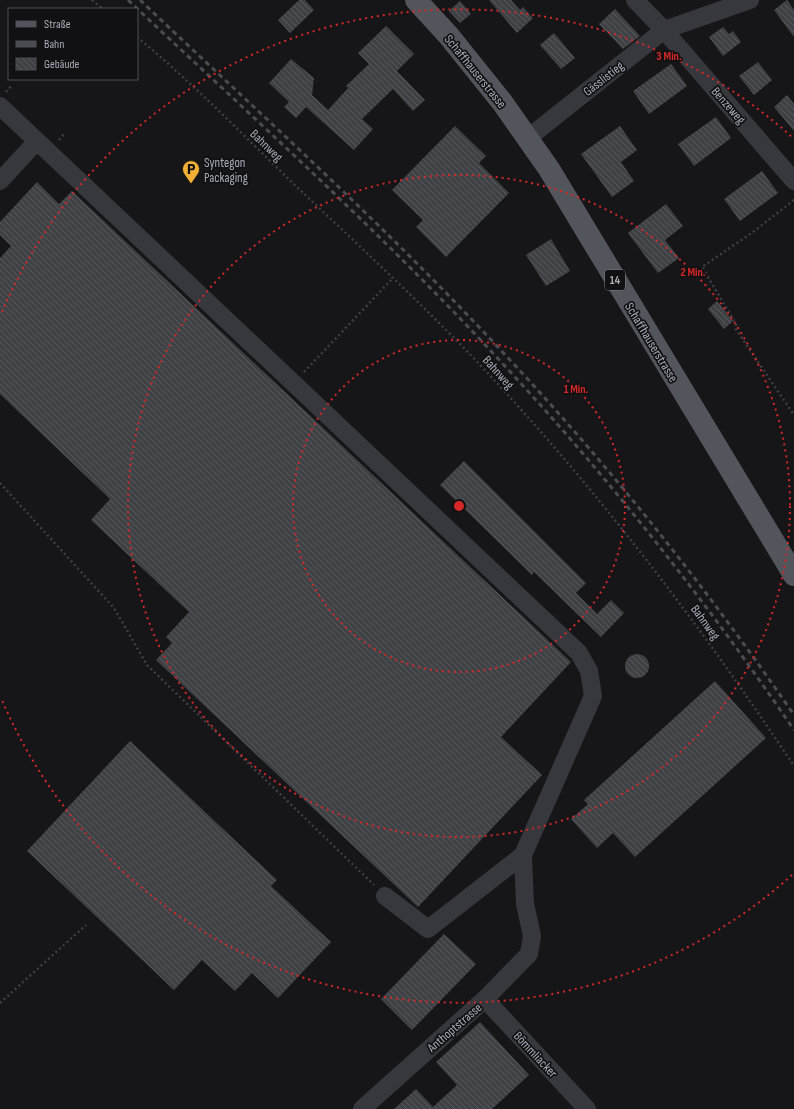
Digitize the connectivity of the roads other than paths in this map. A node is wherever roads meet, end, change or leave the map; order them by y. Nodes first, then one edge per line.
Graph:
1 (416, 0) edge
2 (635, 0) edge
3 (750, 0) edge
4 (664, 30) junction
5 (0, 106) edge
6 (528, 138) junction
7 (37, 141) junction
8 (0, 181) edge
9 (794, 181) edge
10 (794, 575) edge
11 (523, 855) junction
12 (385, 896) road end
13 (485, 999) junction
14 (362, 1109) edge
15 (587, 1109) edge

1 - 6 main road, Schaffhauserstrasse / 14
2 - 4 street, Benzeweg
3 - 4 street, Gässlistieg
4 - 6 street, Gässlistieg
4 - 9 street, Benzeweg
5 - 7 street
6 - 10 main road, Schaffhauserstrasse / 14
7 - 8 street
7 - 11 street
11 - 12 street
11 - 13 street, Anthoptstrasse
13 - 14 street, Anthoptstrasse
13 - 15 street, Bömmliacker

